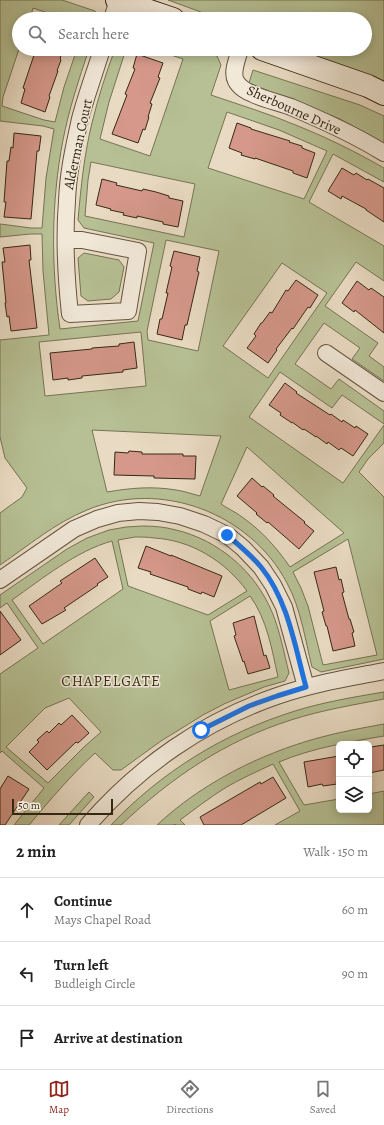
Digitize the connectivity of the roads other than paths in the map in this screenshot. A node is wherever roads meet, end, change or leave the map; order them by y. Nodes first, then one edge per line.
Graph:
1 (117, 0) edge
2 (114, 12) edge
3 (153, 12) edge
4 (100, 56) edge
5 (238, 56) edge
6 (282, 56) edge
7 (384, 94) edge
8 (384, 152) edge
9 (66, 240) junction
10 (326, 353) dead end
11 (384, 393) edge
12 (0, 580) edge
13 (384, 671) edge
14 (306, 687) junction
15 (88, 825) edge

1 - 2 street
1 - 3 street
4 - 9 street, Alderman Court
5 - 8 street, Sherbourne Drive
6 - 7 street
9 - 9 street, Alderman Court
10 - 11 street
12 - 14 street
13 - 14 street
14 - 15 street

